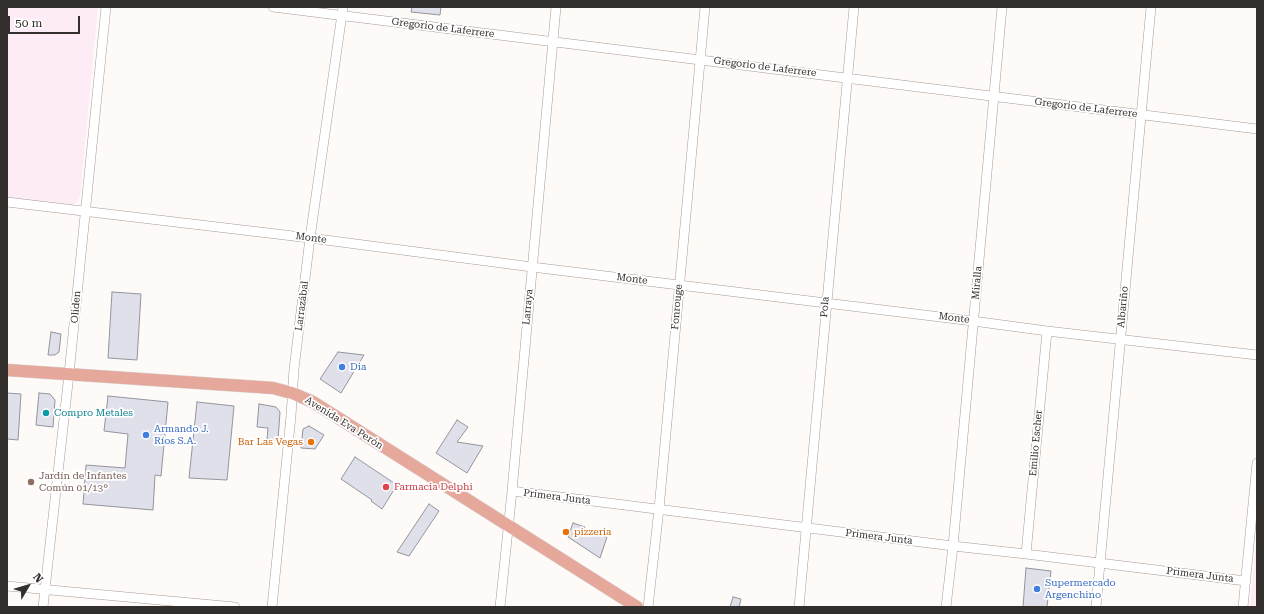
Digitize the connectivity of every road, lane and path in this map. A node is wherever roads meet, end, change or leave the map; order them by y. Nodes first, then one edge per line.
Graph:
1 (106, 7) edge
2 (273, 7) edge
3 (556, 7) edge
4 (705, 7) edge
5 (854, 7) edge
6 (1002, 7) edge
7 (1151, 7) edge
8 (342, 11) edge
9 (553, 42) junction
10 (700, 60) junction
11 (847, 78) junction
12 (994, 97) junction
13 (1142, 115) junction
14 (1257, 129) edge
15 (7, 202) edge
16 (85, 211) junction
17 (310, 238) junction
18 (532, 267) junction
19 (679, 285) junction
20 (826, 303) junction
21 (973, 321) junction
22 (1047, 331) junction
23 (1120, 339) junction
24 (1257, 355) edge
25 (7, 370) edge
26 (70, 374) junction
27 (292, 393) junction
28 (1257, 463) edge
29 (512, 491) junction
30 (658, 509) junction
31 (508, 526) junction
32 (805, 528) junction
33 (953, 546) junction
34 (1026, 554) junction
35 (1100, 563) junction
36 (1246, 581) junction
37 (7, 586) edge
38 (45, 590) junction
39 (44, 607) edge
40 (235, 607) edge
41 (272, 607) edge
42 (500, 607) edge
43 (637, 607) edge
44 (648, 607) edge
45 (798, 607) edge
46 (946, 607) edge
47 (1096, 607) edge
48 (1243, 607) edge

1 - 16 street, Oliden
2 - 8 street, Gregorio de Laferrere
3 - 9 street, Larraya
4 - 10 street, Fonrouge
5 - 11 street, Pola
6 - 12 street, Miralla
7 - 13 street, Albariño
8 - 9 street, Gregorio de Laferrere
8 - 17 street, Larrazábal
9 - 10 street, Gregorio de Laferrere
9 - 18 street, Larraya
10 - 11 street, Gregorio de Laferrere
10 - 19 street, Fonrouge
11 - 12 street, Gregorio de Laferrere
11 - 20 street, Pola
12 - 13 street, Gregorio de Laferrere
12 - 21 street, Miralla
13 - 14 street, Gregorio de Laferrere
13 - 23 street, Albariño
15 - 16 street, Monte
16 - 17 street, Monte
16 - 26 street, Oliden
17 - 18 street, Monte
17 - 27 street, Larrazábal
18 - 19 street, Monte
18 - 29 street, Larraya
19 - 20 street, Monte
19 - 30 street, Fonrouge
20 - 21 street, Monte
20 - 32 street, Pola
21 - 22 street, Monte
21 - 33 street, Miralla
22 - 23 street, Monte
22 - 34 street, Emilio Escher
23 - 24 street, Monte
23 - 35 street, Albariño
25 - 26 main road, Avenida Eva Perón
26 - 27 main road, Avenida Eva Perón
26 - 38 street, Oliden
27 - 31 main road, Avenida Eva Perón
27 - 41 street, Larrazábal
28 - 36 street
29 - 30 street, Primera Junta
29 - 31 street, Larraya
30 - 32 street, Primera Junta
30 - 44 street, Fonrouge
31 - 42 street, Larraya
31 - 43 main road, Avenida Eva Perón
32 - 33 street, Primera Junta
32 - 45 street, Pola
33 - 34 street, Primera Junta
33 - 46 street, Miralla
34 - 35 street, Primera Junta
35 - 36 street, Primera Junta
35 - 47 street, Albariño
36 - 48 street
37 - 38 street
38 - 39 street, Oliden
38 - 40 street

